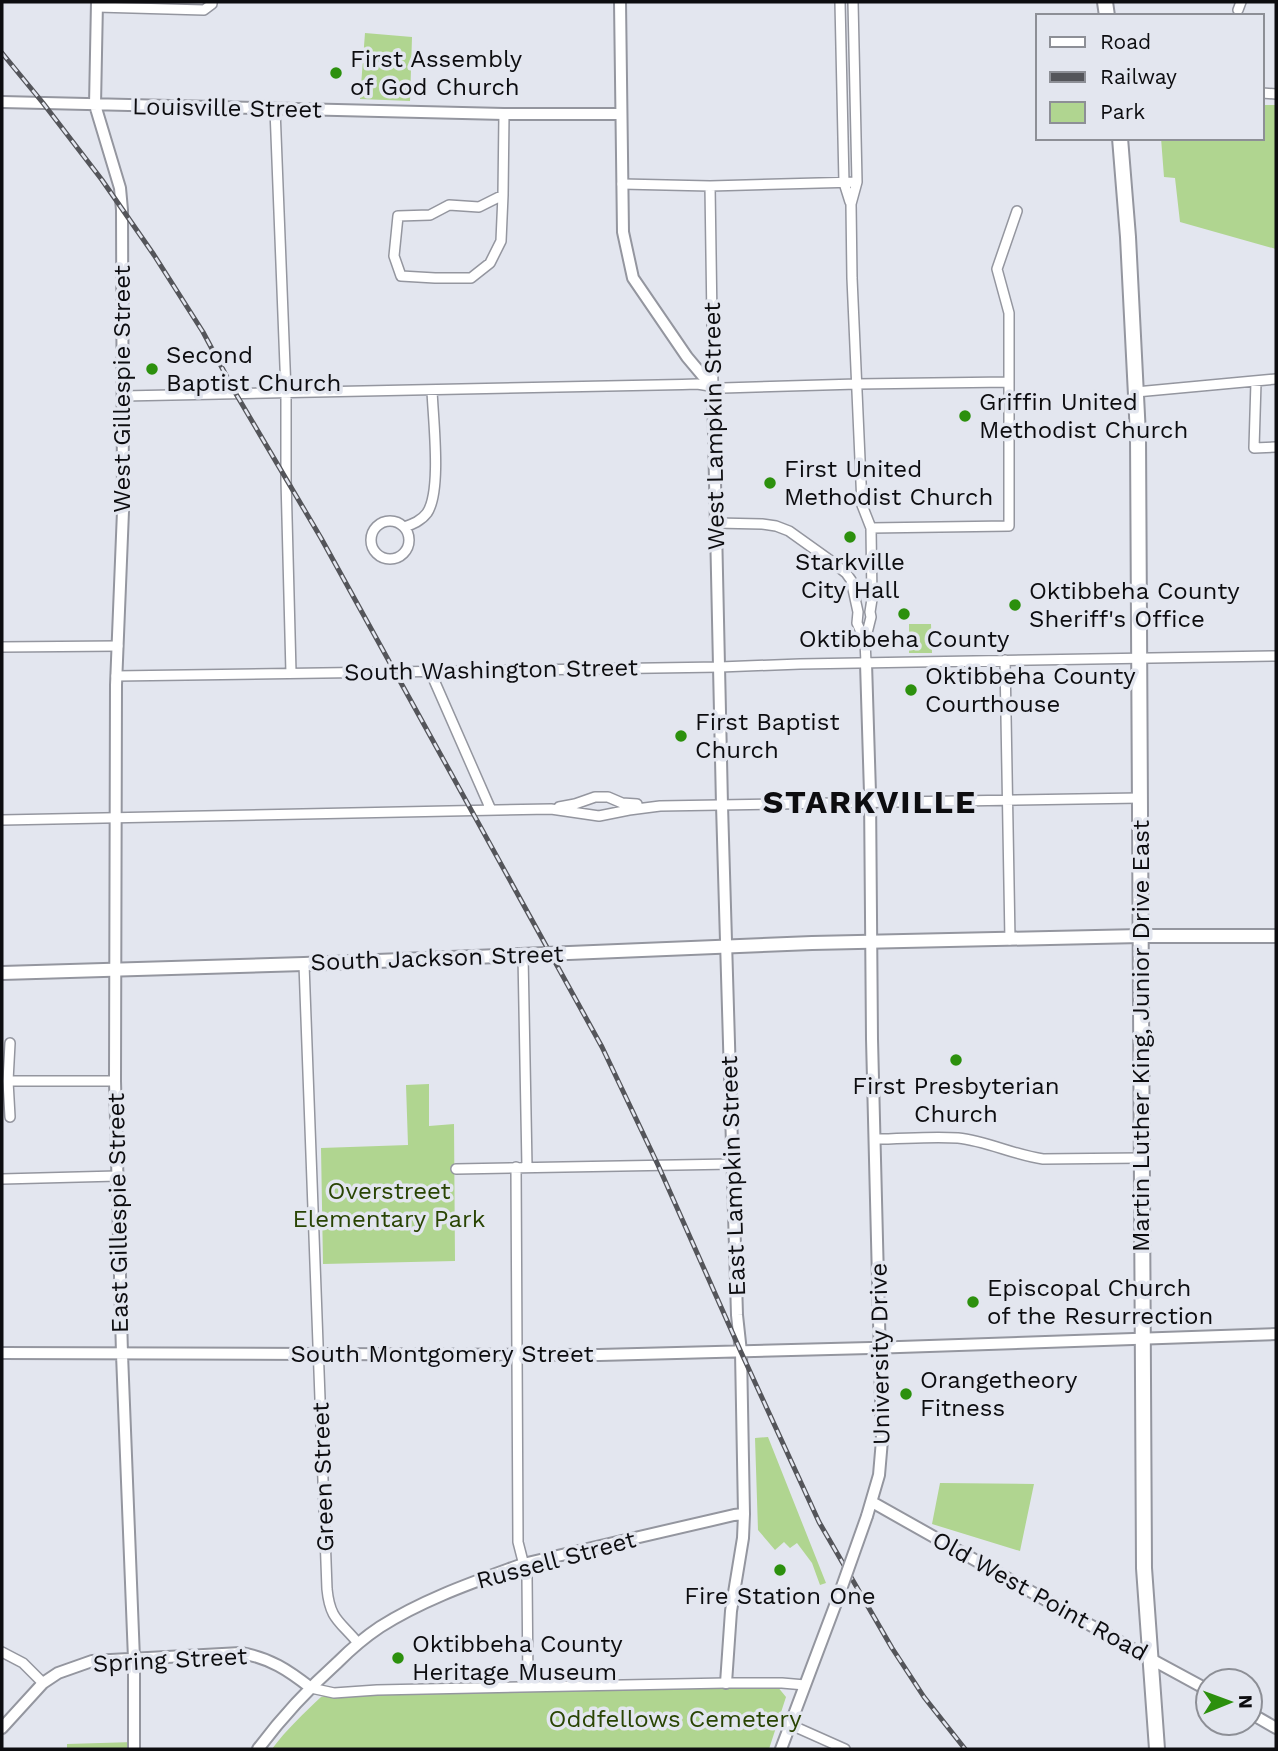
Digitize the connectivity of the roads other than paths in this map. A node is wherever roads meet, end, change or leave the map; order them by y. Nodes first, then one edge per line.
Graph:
1 (212, 2) edge
2 (620, 2) edge
3 (840, 2) edge
4 (853, 2) edge
5 (97, 5) edge
6 (2, 102) edge
7 (95, 105) junction
8 (275, 109) junction
9 (504, 114) junction
10 (621, 114) junction
11 (1120, 140) edge
12 (844, 183) junction
13 (857, 183) junction
14 (622, 184) junction
15 (710, 186) junction
16 (503, 195) junction
17 (851, 204) junction
18 (1017, 211) dead end
19 (1276, 379) edge
20 (1009, 382) junction
21 (1255, 382) junction
22 (857, 384) junction
23 (713, 388) junction
24 (432, 390) junction
25 (286, 392) junction
26 (1136, 393) junction
27 (123, 396) junction
28 (1276, 447) edge
29 (716, 523) junction
30 (404, 527) junction
31 (871, 528) junction
32 (858, 612) junction
33 (870, 612) junction
34 (864, 641) junction
35 (118, 646) junction
36 (2, 647) edge
37 (1276, 656) edge
38 (1139, 657) junction
39 (1005, 660) junction
40 (866, 663) junction
41 (720, 667) junction
42 (430, 671) junction
43 (291, 673) junction
44 (116, 676) junction
45 (1140, 798) junction
46 (616, 800) junction
47 (1007, 800) junction
48 (870, 802) junction
49 (719, 805) junction
50 (660, 806) junction
51 (579, 807) junction
52 (491, 810) junction
53 (616, 813) junction
54 (117, 818) junction
55 (2, 820) edge
56 (1141, 936) junction
57 (1276, 936) edge
58 (1010, 940) junction
59 (871, 942) junction
60 (726, 946) junction
61 (523, 955) junction
62 (304, 964) junction
63 (115, 970) junction
64 (2, 973) edge
65 (10, 1043) dead end
66 (115, 1081) junction
67 (8, 1082) junction
68 (10, 1117) dead end
69 (875, 1139) junction
70 (1141, 1158) junction
71 (733, 1164) junction
72 (516, 1167) junction
73 (527, 1167) junction
74 (456, 1169) dead end
75 (117, 1175) junction
76 (2, 1180) edge
77 (1276, 1334) edge
78 (1142, 1338) junction
79 (881, 1348) junction
80 (741, 1352) junction
81 (2, 1353) edge
82 (122, 1354) junction
83 (319, 1354) junction
84 (516, 1354) junction
85 (872, 1502) junction
86 (744, 1514) junction
87 (523, 1564) junction
88 (358, 1643) junction
89 (2, 1653) edge
90 (1151, 1658) junction
91 (134, 1659) junction
92 (1194, 1682) edge
93 (43, 1683) junction
94 (726, 1683) junction
95 (805, 1685) junction
96 (527, 1686) junction
97 (311, 1688) junction
98 (791, 1725) junction
99 (2, 1728) edge
100 (134, 1749) edge
101 (258, 1749) edge
102 (781, 1749) edge
103 (845, 1749) edge
104 (1157, 1749) edge

1 - 5 street
2 - 10 street
3 - 12 street
4 - 13 street
5 - 7 street, West Gillespie Street
6 - 7 street, Louisville Street
7 - 8 street, Louisville Street
7 - 27 street, West Gillespie Street
8 - 9 street, Louisville Street
8 - 25 street
9 - 10 street, Louisville Street
9 - 16 street
10 - 14 street
11 - 26 main road, Martin Luther King, Junior Drive East
12 - 13 street
12 - 15 street
12 - 17 street
13 - 17 street
14 - 15 street
14 - 23 street
15 - 23 street, West Lampkin Street
16 - 16 street
17 - 22 street
18 - 20 street
19 - 21 street
20 - 22 street
20 - 31 street
21 - 26 street
21 - 28 street
22 - 23 street
22 - 31 street
23 - 24 street
23 - 29 street, West Lampkin Street
24 - 25 street
24 - 30 street
25 - 27 street
25 - 43 street
26 - 38 main road, Martin Luther King, Junior Drive East
27 - 35 street, West Gillespie Street
29 - 32 street
29 - 41 street, West Lampkin Street
30 - 30 street
31 - 33 street
32 - 33 street
32 - 34 street
33 - 34 street
34 - 40 street
35 - 36 street
35 - 44 street, West Gillespie Street
37 - 38 street, South Washington Street
38 - 39 street, South Washington Street
38 - 45 main road, Martin Luther King, Junior Drive East
39 - 40 street, South Washington Street
39 - 47 street
40 - 41 street, South Washington Street
40 - 48 street, University Drive
41 - 42 street, South Washington Street
41 - 49 street, East Lampkin Street
42 - 43 street, South Washington Street
42 - 52 street
43 - 44 street, South Washington Street
44 - 54 street, East Gillespie Street
45 - 47 street
45 - 56 main road, Martin Luther King, Junior Drive East
46 - 50 street
46 - 51 street
46 - 53 street
47 - 48 street
47 - 58 street
48 - 49 street
48 - 59 street, University Drive
49 - 50 street
49 - 60 street, East Lampkin Street
50 - 53 street
51 - 52 street
51 - 53 street
52 - 54 street
54 - 55 street
54 - 63 street, East Gillespie Street
56 - 57 main road, South Jackson Street
56 - 58 main road, South Jackson Street
56 - 70 main road, Martin Luther King, Junior Drive East
58 - 59 main road, South Jackson Street
59 - 60 main road, South Jackson Street
59 - 69 street, University Drive
60 - 61 main road, South Jackson Street
60 - 71 street, East Lampkin Street
61 - 62 main road, South Jackson Street
61 - 73 street
62 - 63 main road, South Jackson Street
62 - 83 street, Green Street
63 - 64 main road, South Jackson Street
63 - 66 street, East Gillespie Street
65 - 67 street
66 - 67 street
66 - 75 street, East Gillespie Street
67 - 68 street
69 - 70 street
69 - 79 street, University Drive
70 - 78 main road, Martin Luther King, Junior Drive East
71 - 73 street
71 - 80 street, East Lampkin Street
72 - 73 street
72 - 74 street
72 - 84 street
75 - 76 street
75 - 82 street, East Gillespie Street
77 - 78 street, South Montgomery Street
78 - 79 street, South Montgomery Street
78 - 90 main road, Martin Luther King, Junior Drive East
79 - 80 street, South Montgomery Street
79 - 85 street, University Drive
80 - 84 street, South Montgomery Street
80 - 86 street, East Lampkin Street
81 - 82 street, South Montgomery Street
82 - 83 street, South Montgomery Street
82 - 91 street, East Gillespie Street
83 - 84 street, South Montgomery Street
83 - 88 street, Green Street
84 - 87 street
85 - 90 street, Old West Point Road
85 - 95 street, University Drive, bridge
86 - 87 street, Russell Street
86 - 94 street, East Lampkin Street
87 - 88 street, Russell Street
87 - 96 street
88 - 97 street, Russell Street
89 - 93 street
90 - 92 street, Old West Point Road
90 - 104 main road, Martin Luther King, Junior Drive East
91 - 93 street, Spring Street
91 - 97 street, Spring Street
91 - 100 street, East Gillespie Street
93 - 99 street, Spring Street
94 - 95 street
94 - 96 street
95 - 98 street, University Drive
96 - 97 street
97 - 101 street, Russell Street
98 - 102 street, University Drive
98 - 103 street

